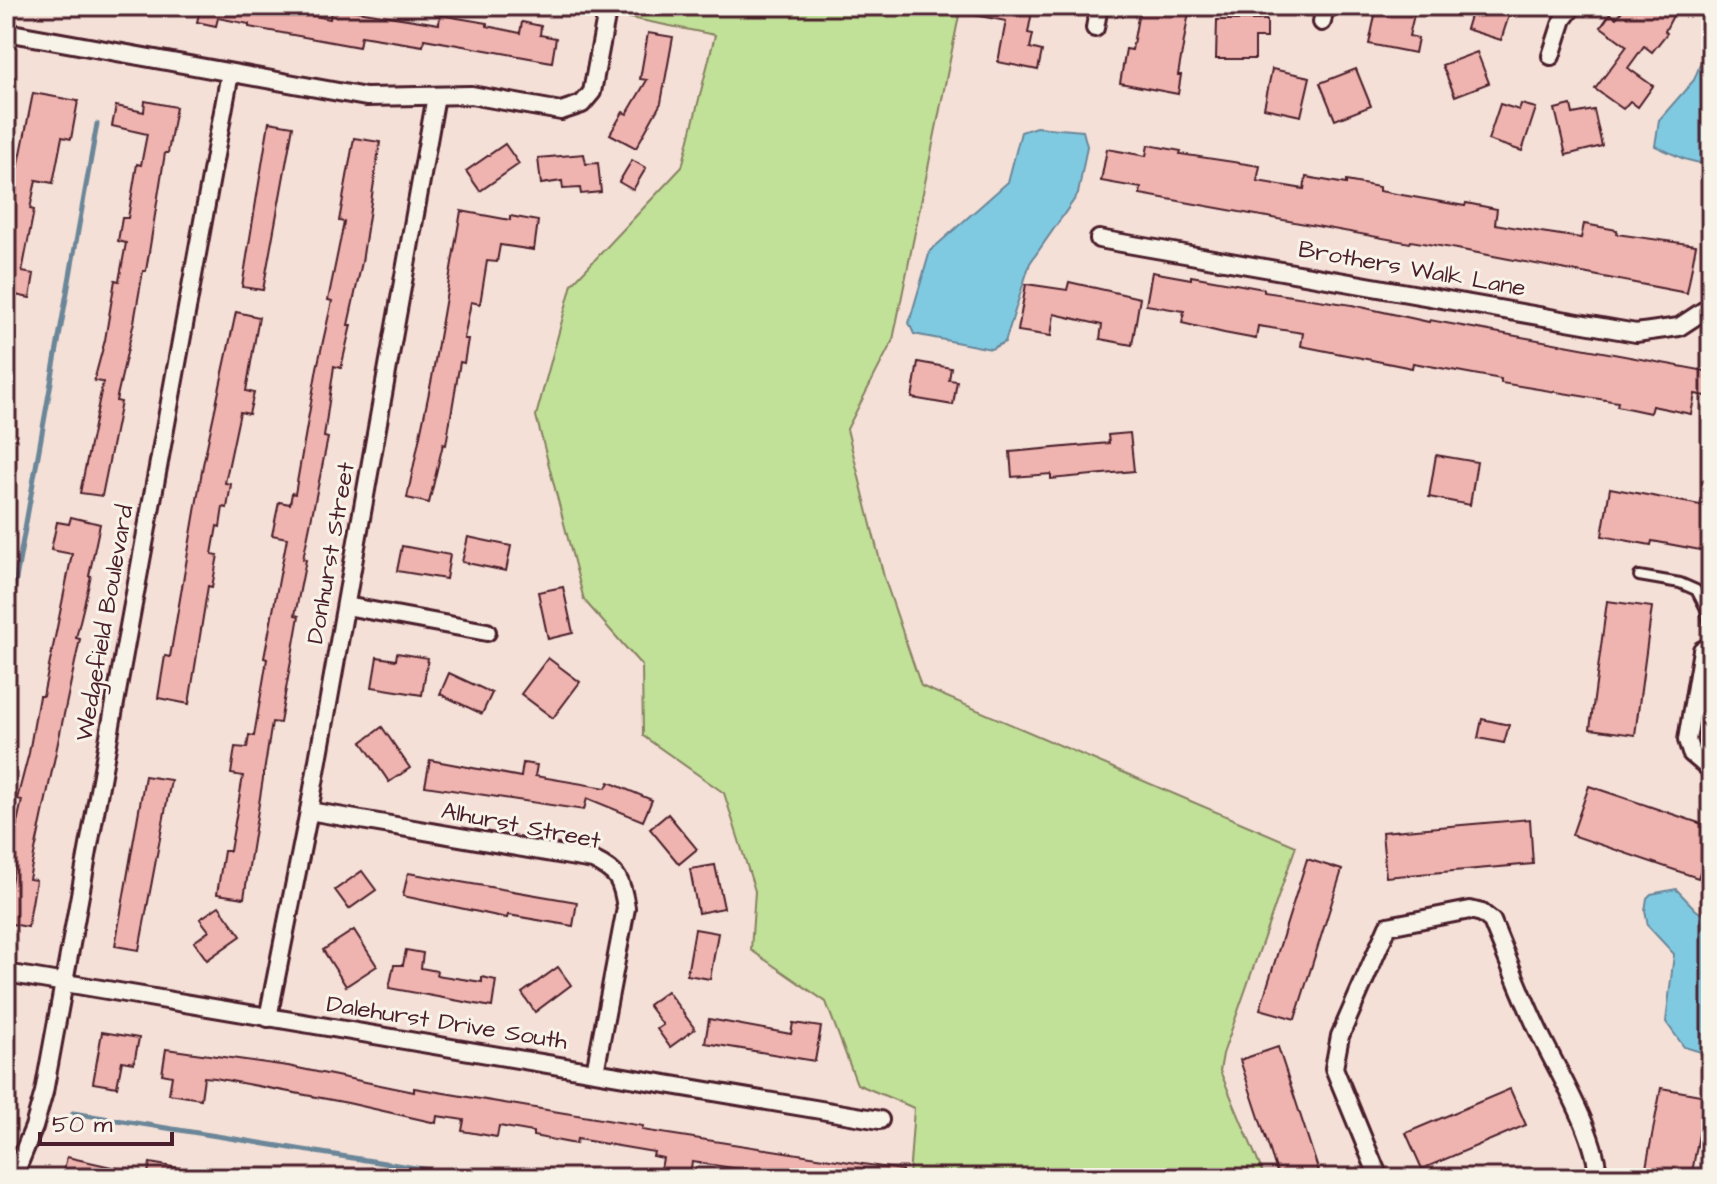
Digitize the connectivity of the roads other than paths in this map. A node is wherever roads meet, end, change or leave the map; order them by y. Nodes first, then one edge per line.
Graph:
1 (1099, 6) edge
2 (1573, 6) edge
3 (606, 17) dead end
4 (1095, 28) dead end
5 (6, 32) edge
6 (1551, 56) dead end
7 (230, 73) junction
8 (436, 96) junction
9 (1099, 239) dead end
10 (1711, 306) edge
11 (1639, 576) dead end
12 (346, 606) junction
13 (487, 632) dead end
14 (1711, 634) edge
15 (1711, 646) edge
16 (1711, 770) edge
17 (309, 811) junction
18 (6, 973) edge
19 (63, 983) junction
20 (268, 1018) junction
21 (595, 1072) junction
22 (880, 1120) dead end
23 (13, 1178) edge
24 (1379, 1178) edge
25 (1598, 1178) edge

1 - 4 street
2 - 6 street
3 - 8 street
5 - 7 street
7 - 8 street
7 - 19 street, Wedgefield Boulevard
8 - 12 street, Donhurst Street
9 - 10 street, Brothers Walk Lane
11 - 14 lane
12 - 13 street
12 - 17 street, Donhurst Street
15 - 16 street
17 - 20 street, Donhurst Street
17 - 21 street, Alhurst Street
18 - 19 street, Dalehurst Drive South
19 - 20 street, Dalehurst Drive South
19 - 23 street, Wedgefield Boulevard
20 - 21 street, Dalehurst Drive South
21 - 22 street, Dalehurst Drive South
24 - 25 street

